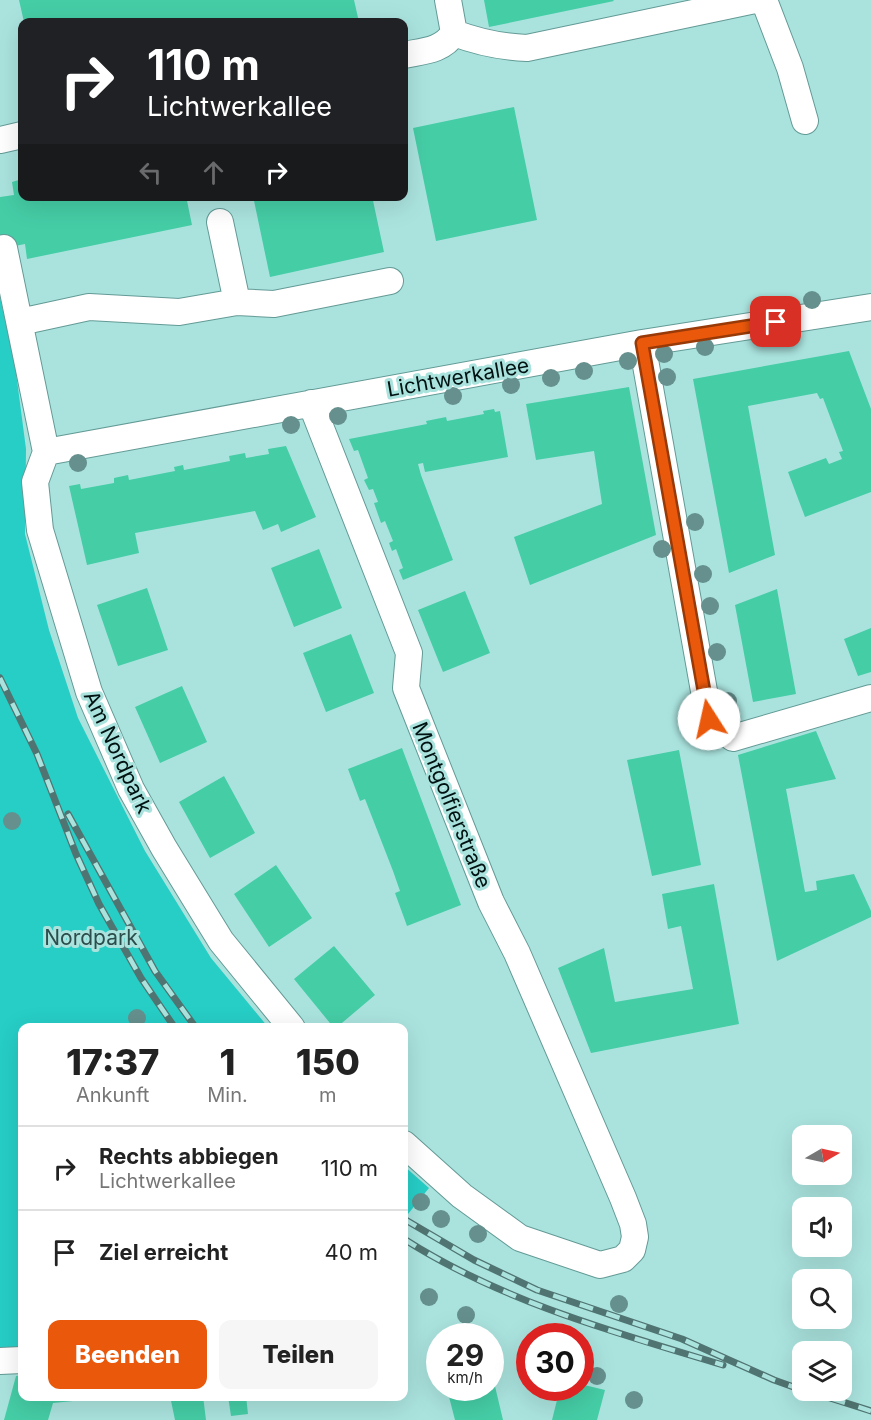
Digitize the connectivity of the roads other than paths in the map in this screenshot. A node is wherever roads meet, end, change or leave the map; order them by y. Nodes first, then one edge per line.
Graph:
1 (448, 0) edge
2 (755, 0) edge
3 (764, 0) edge
4 (454, 33) junction
5 (408, 54) edge
6 (805, 121) dead end
7 (18, 136) edge
8 (0, 140) edge
9 (220, 222) dead end
10 (4, 248) dead end
11 (390, 281) dead end
12 (237, 302) junction
13 (870, 311) edge
14 (20, 322) junction
15 (642, 343) junction
16 (311, 403) junction
17 (45, 446) junction
18 (871, 698) edge
19 (288, 1023) edge
20 (408, 1148) edge
21 (18, 1360) edge
22 (0, 1361) edge

1 - 4 street
2 - 4 street
3 - 6 street
4 - 5 street
7 - 8 street
9 - 12 street
10 - 14 street
11 - 12 street
12 - 14 street
13 - 15 street, Lichtwerkallee
14 - 17 street
15 - 16 street, Lichtwerkallee
15 - 18 street
16 - 17 street, Lichtwerkallee
16 - 20 street, Montgolfierstraße
17 - 19 street, Am Nordpark
21 - 22 street

